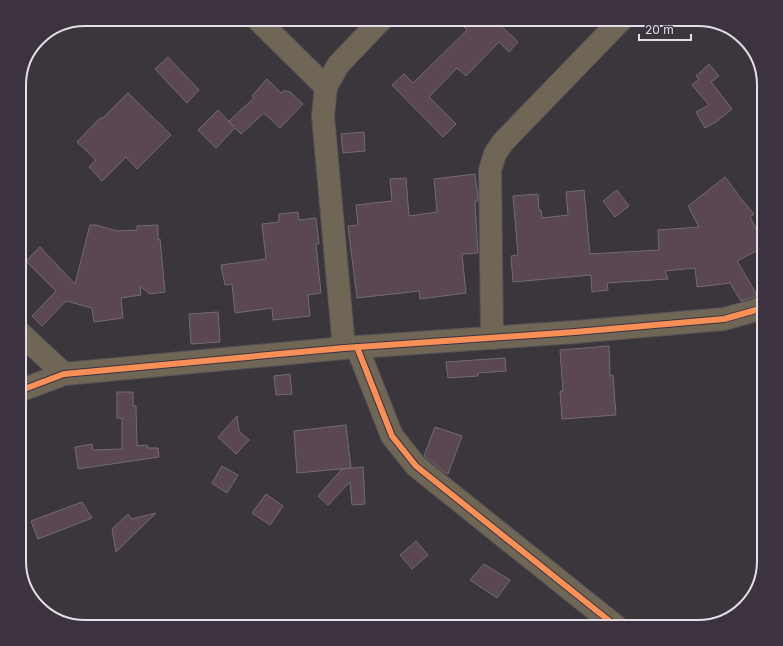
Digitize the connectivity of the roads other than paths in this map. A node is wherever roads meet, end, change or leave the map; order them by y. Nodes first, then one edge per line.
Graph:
1 (264, 26) edge
2 (375, 26) edge
3 (615, 26) edge
4 (326, 87) junction
5 (757, 310) edge
6 (492, 338) junction
7 (26, 339) edge
8 (350, 347) junction
9 (64, 374) junction
10 (26, 388) edge
11 (608, 620) edge

1 - 4 street
2 - 4 street
3 - 6 street
4 - 8 street
5 - 6 street
6 - 8 street
7 - 9 street
8 - 9 street
8 - 11 street
9 - 10 street

